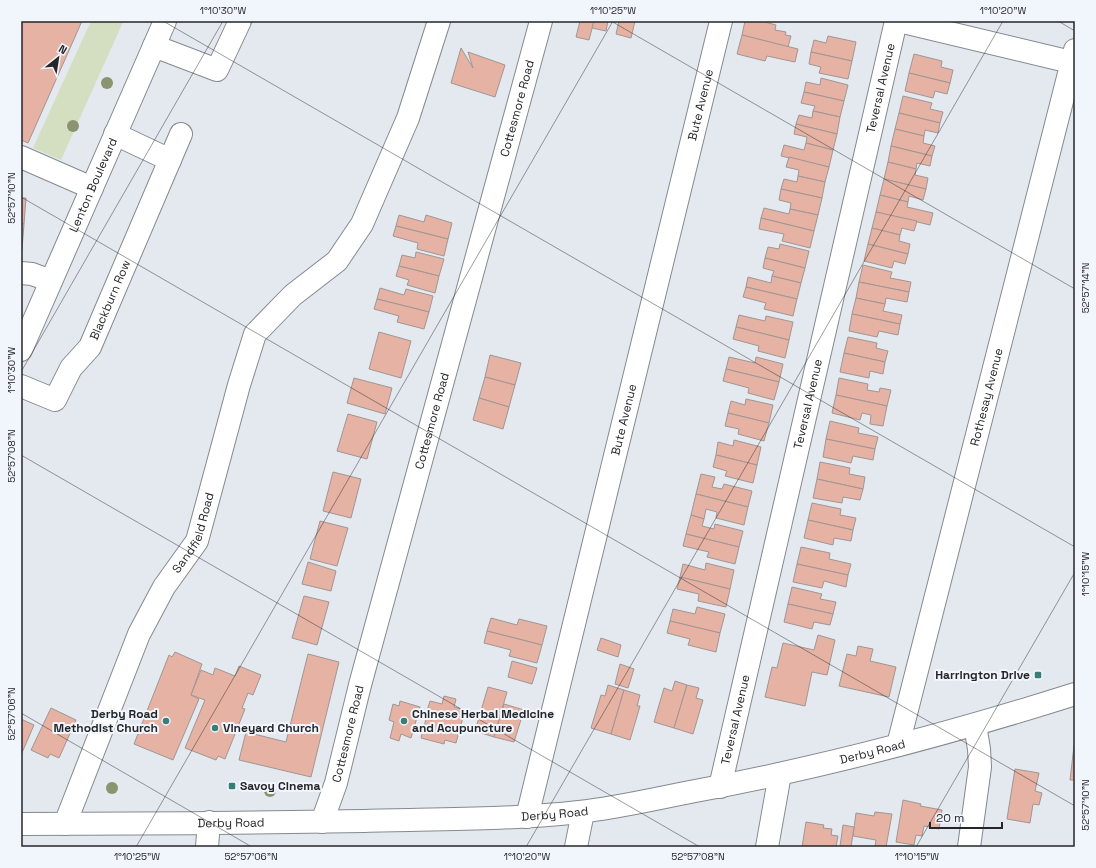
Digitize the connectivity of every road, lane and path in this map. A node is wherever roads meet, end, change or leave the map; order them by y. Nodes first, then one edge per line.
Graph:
1 (165, 21) edge
2 (240, 21) edge
3 (438, 21) edge
4 (541, 21) edge
5 (721, 21) edge
6 (898, 21) edge
7 (154, 46) junction
8 (1074, 58) edge
9 (115, 134) junction
10 (181, 134) dead end
11 (21, 157) edge
12 (170, 160) junction
13 (92, 188) junction
14 (21, 273) edge
15 (51, 281) junction
16 (21, 350) edge
17 (21, 386) edge
18 (1075, 694) edge
19 (975, 725) junction
20 (898, 745) junction
21 (780, 774) junction
22 (720, 787) junction
23 (582, 812) junction
24 (527, 817) junction
25 (209, 822) junction
26 (322, 822) junction
27 (21, 824) edge
28 (65, 824) junction
29 (207, 847) edge
30 (576, 847) edge
31 (767, 847) edge
32 (969, 847) edge

1 - 7 street, Lenton Boulevard
2 - 7 street
3 - 28 street, Sandfield Road
4 - 26 street, Cottesmore Road
5 - 24 street, Bute Avenue
6 - 8 street
6 - 22 street, Teversal Avenue
7 - 9 street, Lenton Boulevard
8 - 20 street, Rothesay Avenue
9 - 12 street
9 - 13 street, Lenton Boulevard
10 - 12 street, Blackburn Row
11 - 13 street
12 - 17 street, Blackburn Row
13 - 15 street, Lenton Boulevard
14 - 15 street
15 - 16 street, Lenton Boulevard
18 - 19 street, Derby Road
19 - 20 street, Derby Road
19 - 32 street
20 - 21 street, Derby Road
21 - 22 street, Derby Road
21 - 31 street
22 - 23 street, Derby Road
23 - 24 street, Derby Road
23 - 30 street
24 - 26 street, Derby Road
25 - 26 street, Derby Road
25 - 28 street, Derby Road
25 - 29 street
27 - 28 street, Derby Road

